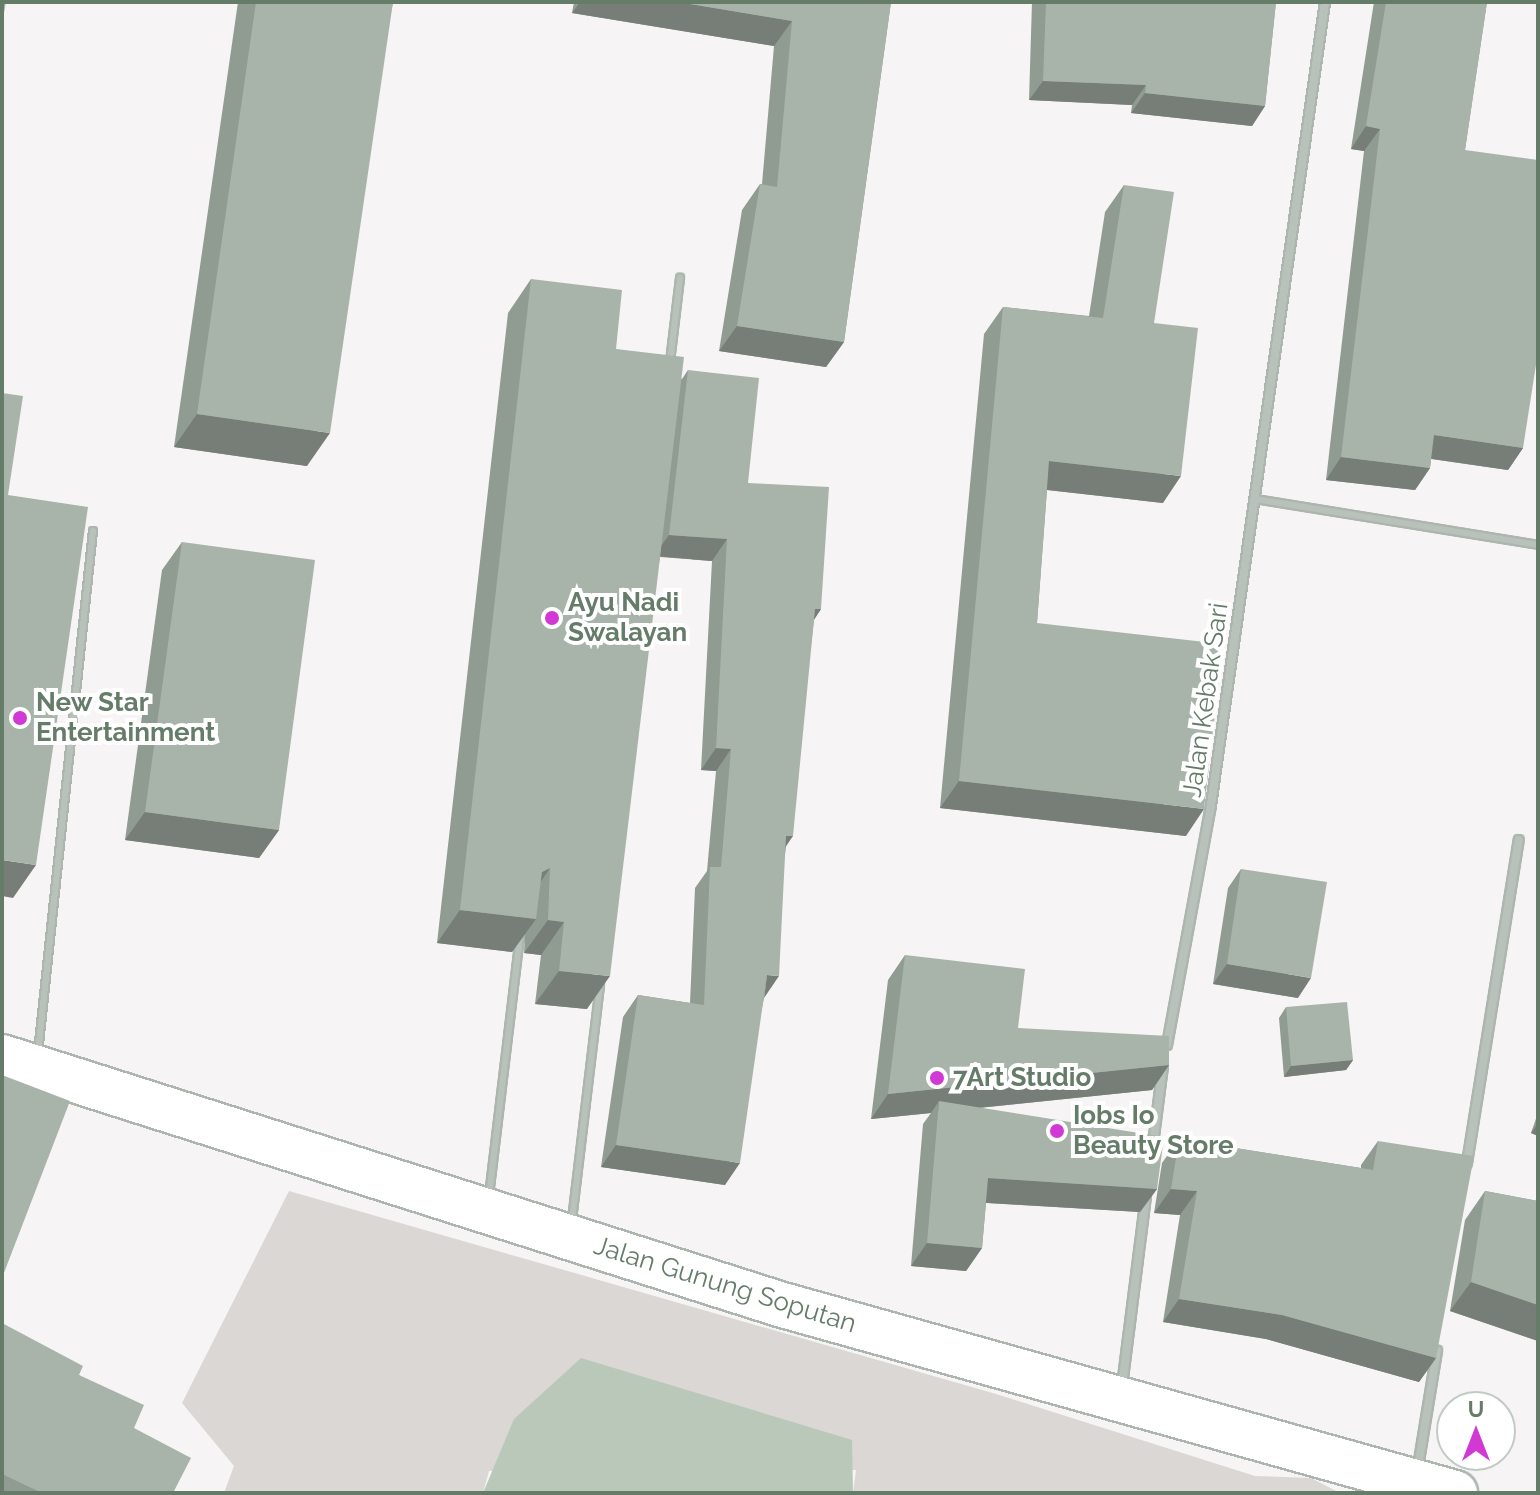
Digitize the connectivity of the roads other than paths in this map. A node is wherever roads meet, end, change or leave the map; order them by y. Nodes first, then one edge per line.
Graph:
1 (1325, 2) edge
2 (680, 278) dead end
3 (669, 373) edge
4 (1255, 499) junction
5 (93, 531) dead end
6 (1538, 545) edge
7 (1519, 840) dead end
8 (522, 923) edge
9 (601, 973) edge
10 (19, 1062) edge
11 (1150, 1165) edge
12 (1148, 1181) edge
13 (1464, 1184) edge
14 (487, 1211) junction
15 (570, 1237) junction
16 (1438, 1340) edge
17 (1120, 1402) junction
18 (1435, 1486) edge

1 - 4 street, Jalan Kebak Sari
2 - 3 lane
4 - 6 lane
4 - 11 street, Jalan Kebak Sari
5 - 10 lane
7 - 13 street
8 - 14 lane
9 - 15 lane
10 - 14 main road, Jalan Gunung Soputan
12 - 17 street
14 - 15 main road, Jalan Gunung Soputan
15 - 17 main road, Jalan Gunung Soputan
16 - 18 street
17 - 18 main road, Jalan Gunung Soputan

